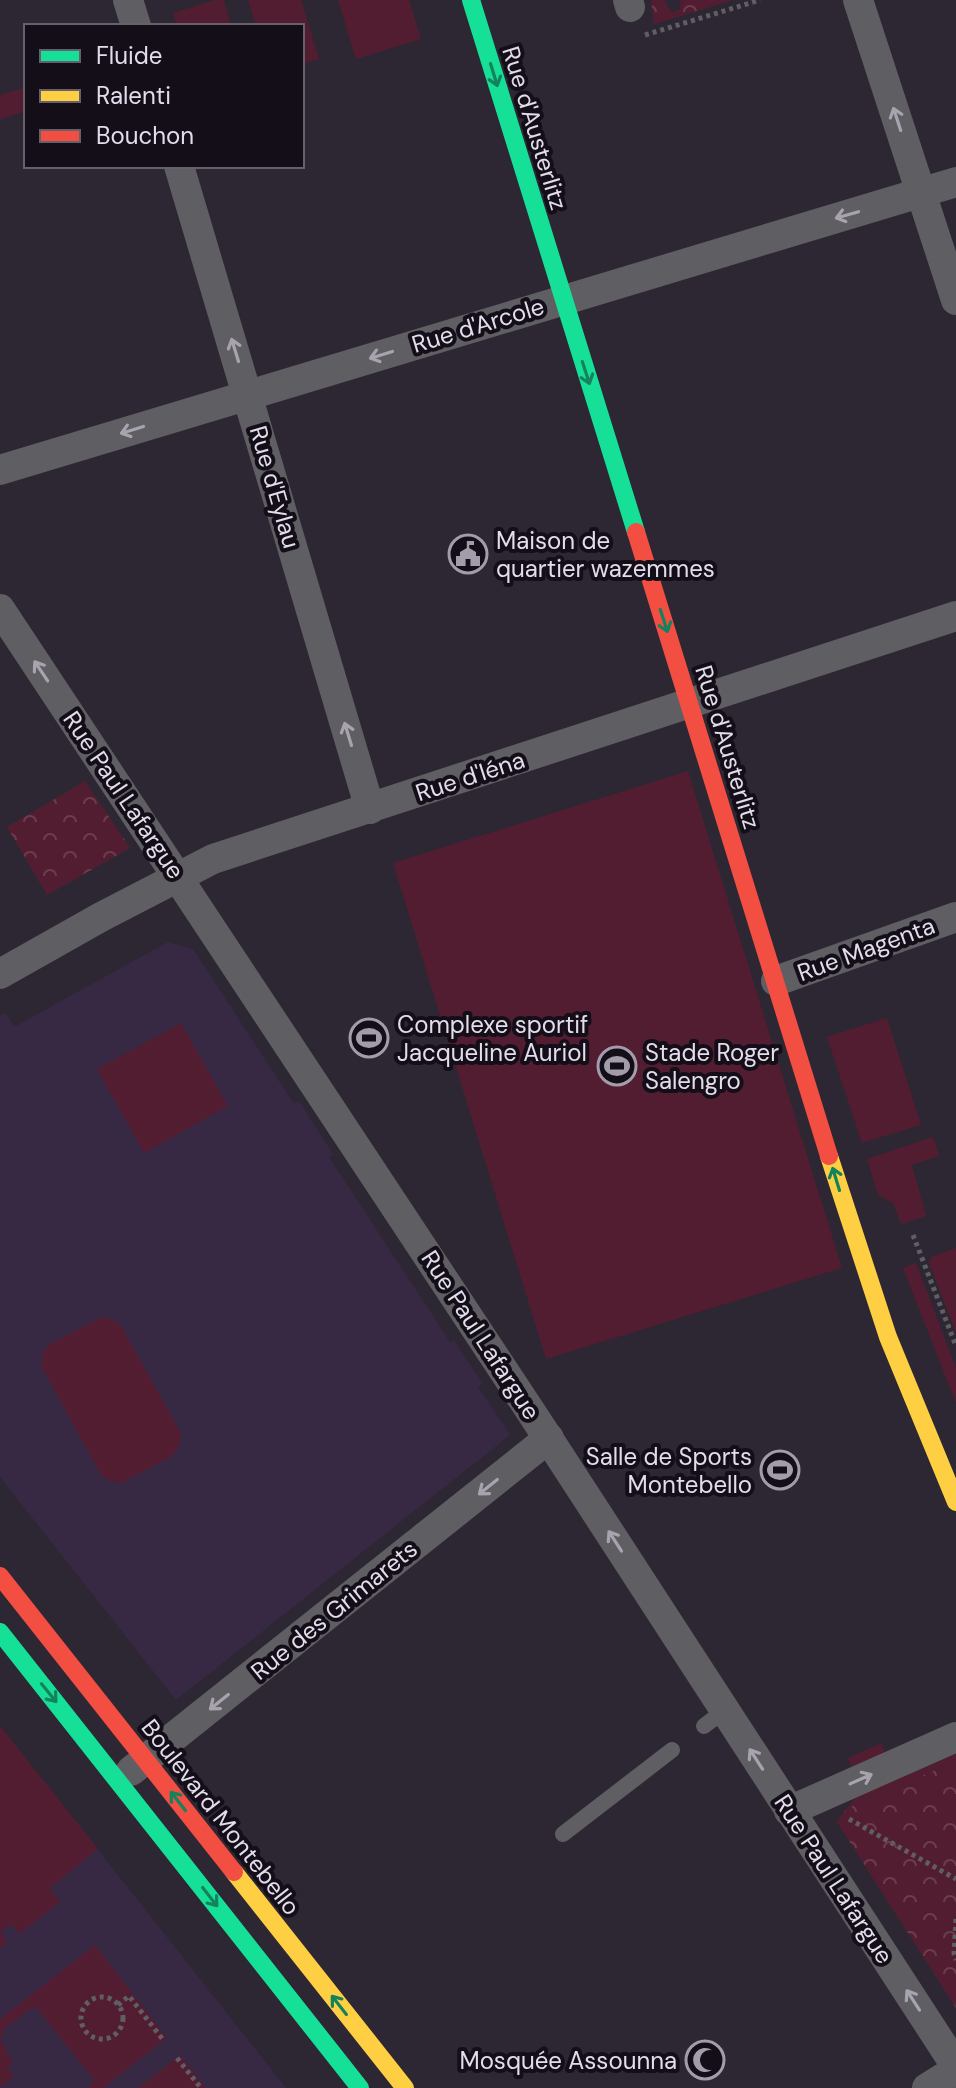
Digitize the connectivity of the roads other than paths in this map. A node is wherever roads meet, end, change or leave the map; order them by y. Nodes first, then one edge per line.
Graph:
1 (128, 0) edge
2 (471, 0) edge
3 (858, 0) edge
4 (135, 24) edge
5 (180, 168) edge
6 (956, 182) edge
7 (921, 193) junction
8 (562, 299) junction
9 (956, 300) edge
10 (248, 395) junction
11 (0, 470) edge
12 (0, 609) edge
13 (956, 616) edge
14 (690, 704) junction
15 (370, 809) junction
16 (178, 875) junction
17 (956, 917) edge
18 (0, 974) edge
19 (776, 981) junction
20 (549, 1438) junction
21 (956, 1502) edge
22 (4, 1588) edge
23 (0, 1632) edge
24 (956, 1737) edge
25 (672, 1750) dead end
26 (145, 1760) junction
27 (119, 1780) junction
28 (794, 1817) junction
29 (563, 1834) dead end
30 (363, 2035) junction
31 (335, 2057) junction
32 (956, 2068) edge
33 (360, 2088) edge
34 (405, 2088) edge
35 (927, 2088) edge

1 - 4 street
2 -> 8 street, Rue d'Austerlitz
7 -> 3 street
10 -> 5 street, Rue d'Eylau
6 - 7 street, Rue d'Arcole
7 -> 8 street, Rue d'Arcole
7 - 9 street
8 -> 10 street, Rue d'Arcole
8 -> 14 street, Rue d'Austerlitz
10 -> 11 street, Rue d'Arcole
15 -> 10 street, Rue d'Eylau
16 -> 12 street, Rue Paul Lafargue
13 - 14 street, Rue d'Iéna
14 - 15 street, Rue d'Iéna
14 - 19 street, Rue d'Austerlitz
15 - 16 street, Rue d'Iéna
16 - 18 street, Rue d'Iéna
16 - 20 street, Rue Paul Lafargue
17 - 19 street, Rue Magenta
21 -> 19 street, Rue d'Austerlitz
20 -> 26 street, Rue des Grimarets
28 -> 20 street, Rue Paul Lafargue
22 - 26 street, Boulevard Montebello
23 -> 27 street
28 -> 24 street
25 - 29 lane
26 - 27 street, Rue des Grimarets
30 -> 26 street, Boulevard Montebello
27 -> 31 street
32 -> 28 street, Rue Paul Lafargue
30 - 31 street
30 - 34 street, Boulevard Montebello
31 - 33 street
32 - 35 street

